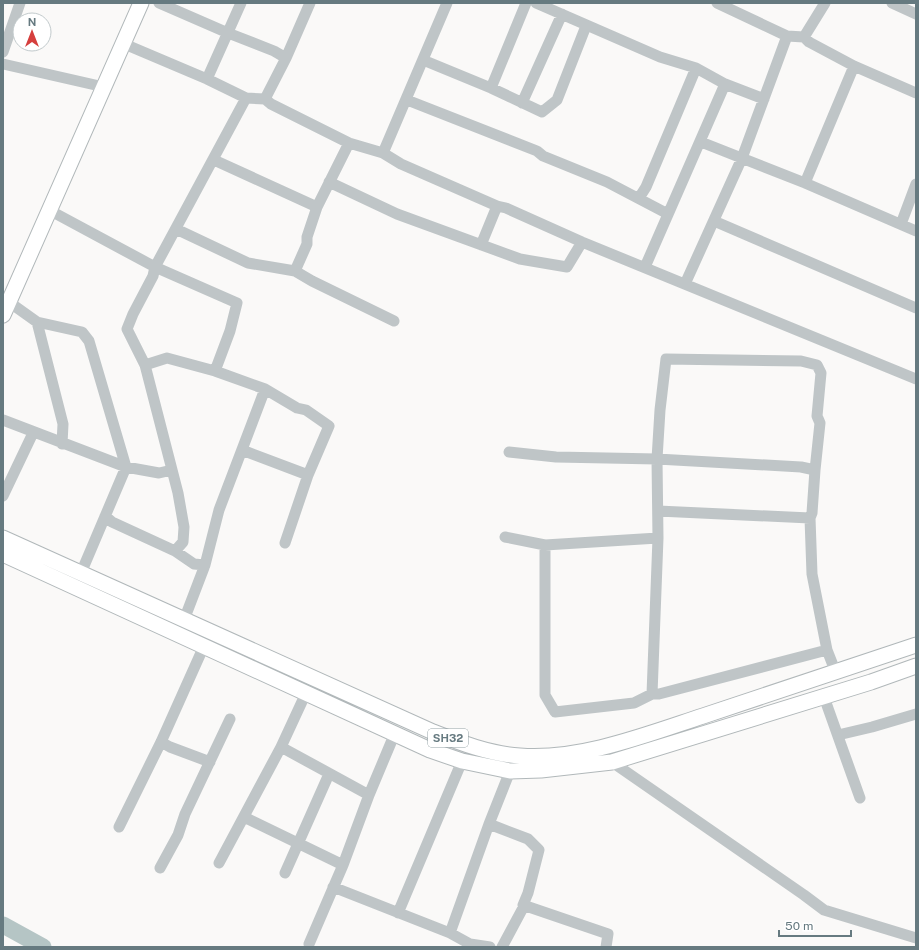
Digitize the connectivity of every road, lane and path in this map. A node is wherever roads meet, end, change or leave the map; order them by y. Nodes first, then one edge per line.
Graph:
1 (20, 3) edge
2 (141, 3) edge
3 (159, 3) edge
4 (241, 3) edge
5 (310, 3) edge
6 (447, 3) edge
7 (526, 3) edge
8 (536, 3) edge
9 (717, 3) edge
10 (825, 3) edge
11 (892, 3) edge
12 (562, 14) junction
13 (916, 14) edge
14 (586, 26) junction
15 (228, 33) junction
16 (787, 36) junction
17 (804, 37) junction
18 (122, 43) junction
19 (3, 52) edge
20 (286, 58) junction
21 (422, 60) junction
22 (3, 64) edge
23 (854, 66) junction
24 (696, 68) junction
25 (207, 79) junction
26 (725, 84) junction
27 (104, 87) junction
28 (491, 88) junction
29 (916, 93) edge
30 (246, 98) junction
31 (265, 99) junction
32 (764, 99) junction
33 (407, 100) junction
34 (522, 103) junction
35 (700, 142) junction
36 (349, 143) junction
37 (383, 153) junction
38 (742, 158) junction
39 (214, 160) junction
40 (329, 182) junction
41 (805, 183) junction
42 (916, 184) edge
43 (639, 198) junction
44 (497, 206) junction
45 (317, 207) junction
46 (49, 210) junction
47 (668, 214) junction
48 (714, 221) junction
49 (901, 224) junction
50 (176, 229) junction
51 (916, 231) edge
52 (582, 242) junction
53 (481, 245) junction
54 (155, 267) junction
55 (645, 267) junction
56 (295, 271) junction
57 (685, 284) junction
58 (6, 308) edge
59 (916, 308) edge
60 (394, 321) dead end
61 (37, 322) junction
62 (145, 365) junction
63 (215, 371) junction
64 (916, 379) edge
65 (265, 389) junction
66 (3, 420) edge
67 (33, 433) junction
68 (62, 444) junction
69 (242, 450) junction
70 (509, 452) dead end
71 (657, 459) junction
72 (126, 467) junction
73 (172, 470) junction
74 (815, 470) junction
75 (308, 475) junction
76 (3, 496) edge
77 (658, 511) junction
78 (105, 516) junction
79 (810, 518) junction
80 (505, 537) dead end
81 (3, 538) edge
82 (658, 538) junction
83 (285, 543) dead end
84 (545, 545) junction
85 (175, 551) junction
86 (3, 554) edge
87 (205, 565) junction
88 (81, 573) junction
89 (184, 620) junction
90 (916, 645) edge
91 (204, 646) junction
92 (827, 650) junction
93 (916, 666) edge
94 (836, 673) junction
95 (306, 693) junction
96 (652, 694) junction
97 (824, 697) junction
98 (916, 714) edge
99 (230, 719) dead end
100 (395, 733) junction
101 (838, 735) junction
102 (161, 742) junction
103 (281, 747) junction
104 (462, 761) junction
105 (210, 762) junction
106 (612, 762) junction
107 (510, 771) junction
108 (329, 774) junction
109 (369, 795) junction
110 (860, 798) dead end
111 (244, 816) junction
112 (489, 824) junction
113 (119, 827) dead end
114 (298, 843) junction
115 (219, 863) dead end
116 (343, 865) junction
117 (160, 868) dead end
118 (285, 873) dead end
119 (333, 887) junction
120 (524, 906) junction
121 (398, 913) junction
122 (450, 932) junction
123 (916, 938) edge
124 (309, 944) dead end
125 (490, 947) edge
126 (502, 947) edge
127 (606, 947) edge

1 - 19 street
2 - 18 main road
3 - 15 street
4 - 15 street
5 - 20 street
6 - 21 street
7 - 28 street
8 - 12 street
9 - 16 street
10 - 17 street
11 - 13 street
12 - 14 street
12 - 34 street
14 - 24 street
14 - 34 street
15 - 20 street
15 - 25 street
16 - 17 street
16 - 32 street
17 - 23 street
18 - 25 street
18 - 27 main road
20 - 31 street
21 - 28 street
21 - 33 street
22 - 27 street
23 - 29 street
23 - 41 street
24 - 26 street
24 - 43 street
25 - 30 street
26 - 32 street
26 - 35 street
27 - 46 main road
28 - 34 street
30 - 31 street
30 - 39 street
31 - 36 street
32 - 38 street
33 - 37 street
33 - 43 street
35 - 38 street
35 - 47 street
36 - 37 street
36 - 40 street
37 - 44 street
38 - 41 street
38 - 48 street
39 - 45 street
39 - 50 street
40 - 45 street
40 - 53 street
41 - 49 street
42 - 49 street
43 - 47 street
44 - 52 street
44 - 53 street
45 - 56 street
46 - 54 street
46 - 58 main road
47 - 55 street
48 - 57 street
48 - 59 street
49 - 51 street
50 - 54 street
50 - 56 street
52 - 53 street
52 - 55 street
54 - 62 street
54 - 63 street
55 - 57 street
56 - 60 street
57 - 64 street
58 - 61 street
61 - 68 street
61 - 72 street
62 - 63 street
62 - 73 street
63 - 65 street
65 - 69 street
65 - 75 street
66 - 67 street
67 - 68 street
67 - 76 street
68 - 72 street
69 - 75 street
69 - 87 street
70 - 71 street
71 - 74 street
71 - 74 street
71 - 77 street
72 - 73 street
72 - 78 street
73 - 85 street
74 - 79 street
75 - 83 street
77 - 79 street
77 - 82 street
78 - 85 street
78 - 88 street
79 - 92 street
80 - 84 street
81 - 88 main road, SH32
82 - 84 street
82 - 96 street
84 - 96 street
85 - 87 street
86 - 91 main road, SH32
87 - 89 street
88 - 89 main road, SH32
89 - 94 main road, SH32
90 - 94 main road, SH32
91 - 95 main road, SH32
91 - 102 street
92 - 94 street
92 - 96 street
93 - 97 main road, SH32
95 - 100 main road, SH32
95 - 103 street
97 - 101 street
97 - 106 main road, SH32
98 - 101 street
99 - 105 street
100 - 104 main road, SH32
100 - 109 street
101 - 110 street
102 - 105 street
102 - 113 street
103 - 108 street
103 - 111 street
104 - 107 main road, SH32
104 - 121 street
105 - 117 street
106 - 107 main road, SH32
106 - 123 street
107 - 112 street
108 - 109 street
108 - 114 street
109 - 116 street
111 - 114 street
111 - 115 street
112 - 120 street
112 - 122 street
114 - 116 street
114 - 118 street
116 - 119 street
119 - 121 street
119 - 124 street
120 - 126 street
120 - 127 street
121 - 122 street
122 - 125 street

